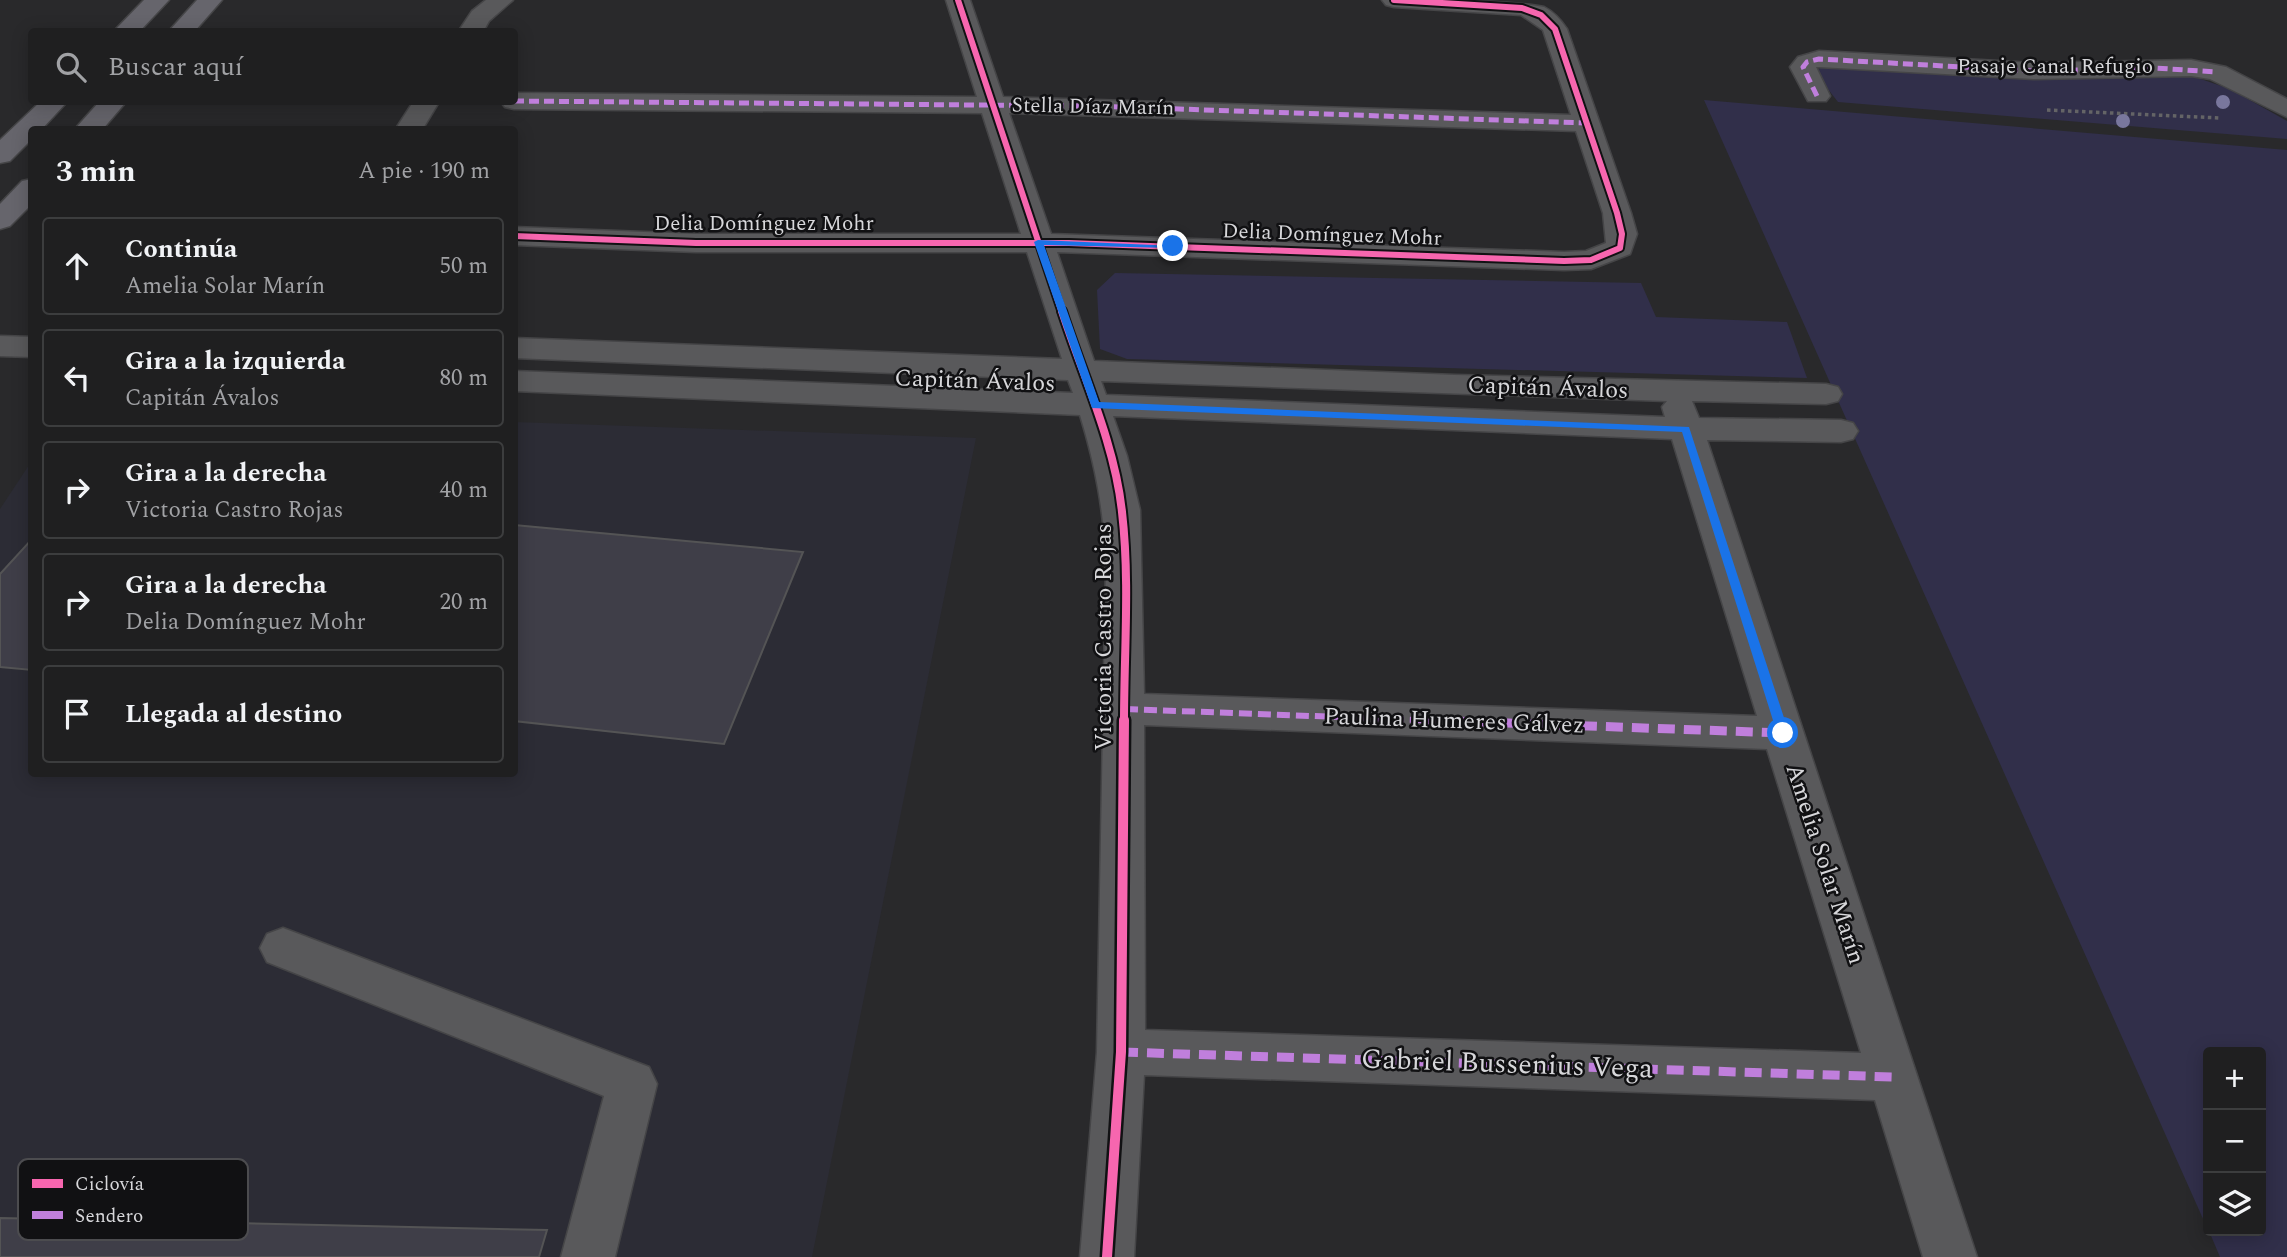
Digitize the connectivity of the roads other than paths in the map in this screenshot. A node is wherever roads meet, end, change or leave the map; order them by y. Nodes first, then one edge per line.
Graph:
1 (157, 0) edge
2 (210, 0) edge
3 (501, 0) edge
4 (958, 0) edge
5 (1394, 0) edge
6 (129, 28) edge
7 (184, 28) edge
8 (472, 28) edge
9 (1817, 96) dead end
10 (518, 101) edge
11 (51, 105) edge
12 (110, 105) edge
13 (424, 105) edge
14 (994, 105) junction
15 (2287, 109) edge
16 (1587, 123) junction
17 (30, 126) edge
18 (91, 126) edge
19 (411, 126) edge
20 (28, 128) edge
21 (0, 155) edge
22 (28, 191) edge
23 (0, 220) edge
24 (518, 236) edge
25 (1038, 242) junction
26 (0, 346) edge
27 (28, 347) edge
28 (518, 348) edge
29 (518, 381) edge
30 (1089, 388) junction
31 (1826, 394) dead end
32 (1680, 410) junction
33 (1842, 430) dead end
34 (1125, 709) junction
35 (1783, 733) junction
36 (284, 948) dead end
37 (1121, 1052) junction
38 (1893, 1077) junction
39 (588, 1257) edge
40 (1107, 1257) edge
41 (1950, 1257) edge

1 - 6 main road
2 - 7 main road
3 - 8 street
4 - 14 street, Victoria Castro Rojas
5 - 16 street, Delia Domínguez Mohr
9 - 15 street, Pasaje Canal Refugio
10 - 14 street, Stella Díaz Marín
11 - 17 main road
12 - 18 main road
13 - 19 street
14 - 16 street, Stella Díaz Marín
14 - 25 street, Victoria Castro Rojas
16 - 25 street, Delia Domínguez Mohr
20 - 21 main road
22 - 23 main road
24 - 25 street, Delia Domínguez Mohr
25 - 30 street, Victoria Castro Rojas
26 - 27 street
28 - 30 street, Capitán Ávalos
29 - 30 street, Capitán Ávalos
30 - 32 street, Capitán Ávalos
30 - 34 street, Victoria Castro Rojas
31 - 32 street, Capitán Ávalos
32 - 33 street, Capitán Ávalos
32 - 35 street, Amelia Solar Marín
34 - 35 street, Paulina Humeres Gálvez
34 - 37 street, Victoria Castro Rojas
35 - 38 street, Amelia Solar Marín
36 - 39 street
37 - 38 street, Gabriel Bussenius Vega
37 - 40 street, Victoria Castro Rojas
38 - 41 street, Amelia Solar Marín

